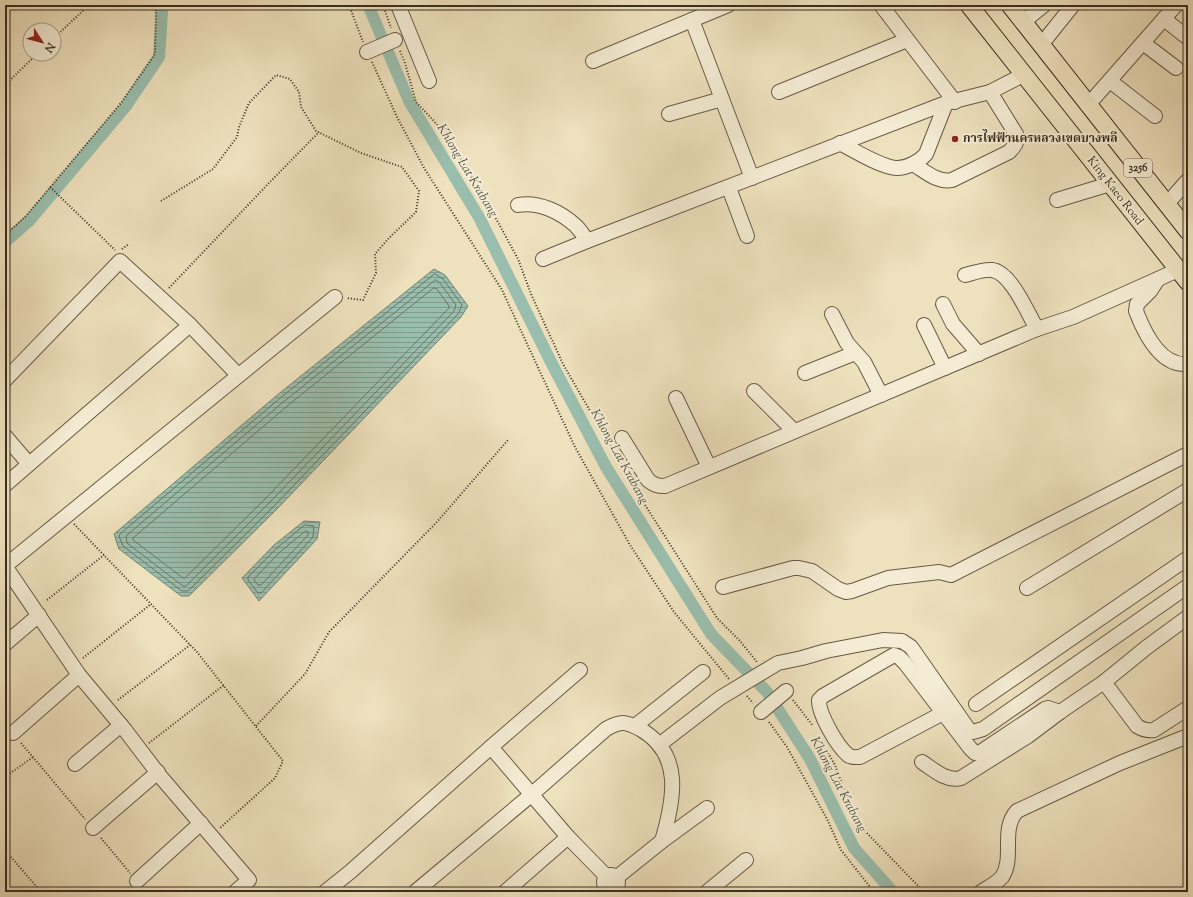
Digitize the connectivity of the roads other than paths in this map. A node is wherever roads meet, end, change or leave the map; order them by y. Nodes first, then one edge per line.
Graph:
1 (398, 5) edge
2 (728, 5) edge
3 (881, 5) edge
4 (969, 5) edge
5 (1010, 5) edge
6 (1044, 5) edge
7 (1073, 5) edge
8 (1176, 5) edge
9 (1164, 19) junction
10 (692, 20) junction
11 (1023, 22) junction
12 (1188, 38) edge
13 (395, 40) dead end
14 (907, 40) junction
15 (1143, 43) junction
16 (1041, 45) junction
17 (367, 52) road end
18 (593, 61) dead end
19 (1176, 68) dead end
20 (1023, 75) junction
21 (1110, 81) junction
22 (429, 82) dead end
23 (779, 92) dead end
24 (990, 92) junction
25 (722, 99) junction
26 (950, 102) junction
27 (1088, 105) junction
28 (669, 114) dead end
29 (1154, 116) dead end
30 (840, 143) junction
31 (913, 164) junction
32 (752, 178) junction
33 (1188, 180) edge
34 (1110, 184) junction
35 (729, 188) junction
36 (1058, 200) dead end
37 (518, 205) dead end
38 (1166, 205) junction
39 (1188, 231) edge
40 (747, 236) dead end
41 (587, 241) junction
42 (543, 259) dead end
43 (965, 275) dead end
44 (1183, 276) edge
45 (1158, 279) junction
46 (335, 297) road end
47 (943, 304) dead end
48 (832, 314) dead end
49 (190, 325) junction
50 (924, 325) dead end
51 (1037, 329) junction
52 (855, 353) junction
53 (979, 354) junction
54 (1188, 364) edge
55 (945, 368) junction
56 (805, 373) dead end
57 (238, 375) junction
58 (5, 380) edge
59 (754, 391) dead end
60 (881, 395) junction
61 (676, 398) dead end
62 (794, 431) junction
63 (5, 436) edge
64 (622, 438) dead end
65 (1188, 454) edge
66 (29, 464) junction
67 (709, 467) junction
68 (5, 485) edge
69 (1188, 490) edge
70 (1188, 558) edge
71 (5, 566) edge
72 (1188, 586) edge
73 (724, 587) dead end
74 (1027, 588) dead end
75 (39, 615) junction
76 (1188, 617) edge
77 (5, 644) edge
78 (580, 670) dead end
79 (703, 672) dead end
80 (79, 675) junction
81 (1104, 682) junction
82 (784, 692) dead end
83 (976, 704) dead end
84 (1188, 708) edge
85 (762, 711) road end
86 (1060, 712) junction
87 (943, 713) junction
88 (121, 725) junction
89 (635, 726) junction
90 (13, 733) road end
91 (1188, 736) edge
92 (659, 745) junction
93 (491, 747) junction
94 (922, 762) dead end
95 (75, 764) dead end
96 (158, 772) junction
97 (531, 795) junction
98 (707, 808) dead end
99 (201, 823) junction
100 (93, 828) road end
101 (568, 837) junction
102 (662, 840) junction
103 (746, 860) dead end
104 (137, 881) road end
105 (611, 886) edge
106 (235, 892) edge
107 (325, 892) edge
108 (415, 892) edge
109 (505, 892) edge
110 (707, 892) edge
111 (981, 892) edge

1 - 22 street
2 - 10 street
3 - 14 street
4 - 20 main road, King Kaeo Road / 3256
5 - 11 main road, 3256
6 - 11 street
7 - 16 street
8 - 9 street
9 - 12 street
9 - 15 street
10 - 18 street
10 - 25 street
11 - 16 main road, 3256
13 - 17 street
14 - 23 street
14 - 26 street
15 - 19 street
15 - 21 street
16 - 27 main road, 3256
20 - 24 street
20 - 34 main road, King Kaeo Road / 3256
21 - 27 street
21 - 29 street
24 - 26 street
24 - 31 street
25 - 28 street
25 - 32 street
26 - 30 street
26 - 31 street
27 - 38 main road, 3256
30 - 31 street
30 - 32 street
32 - 35 street
33 - 38 street
34 - 36 street
34 - 44 main road, King Kaeo Road / 3256
35 - 40 street
35 - 41 street
37 - 41 street
38 - 39 main road, 3256
41 - 42 street
43 - 51 street
44 - 45 street
45 - 51 street
45 - 54 street
46 - 57 street
47 - 53 street
48 - 52 street
49 - 57 street
49 - 58 street
49 - 66 street
50 - 55 street
51 - 53 street
52 - 56 street
52 - 60 street
53 - 55 street
55 - 60 street
57 - 71 street
59 - 62 street
60 - 62 street
61 - 67 street
62 - 67 street
63 - 66 street
64 - 67 street
65 - 73 street
66 - 68 street
69 - 74 street
70 - 83 street
71 - 75 street
72 - 92 street
75 - 77 street
75 - 80 street
76 - 81 street
78 - 93 street
79 - 89 street
80 - 88 street
80 - 90 street
81 - 84 street
81 - 86 street
82 - 85 street
86 - 87 street
86 - 94 street
87 - 87 street
88 - 95 street
88 - 96 street
89 - 92 street
89 - 97 street
91 - 111 street
92 - 102 street
93 - 97 street
93 - 107 street
96 - 99 street
96 - 100 street
97 - 101 street
97 - 108 street
98 - 102 street
99 - 104 street
99 - 106 street
101 - 105 street
101 - 109 street
102 - 105 street
103 - 110 street

